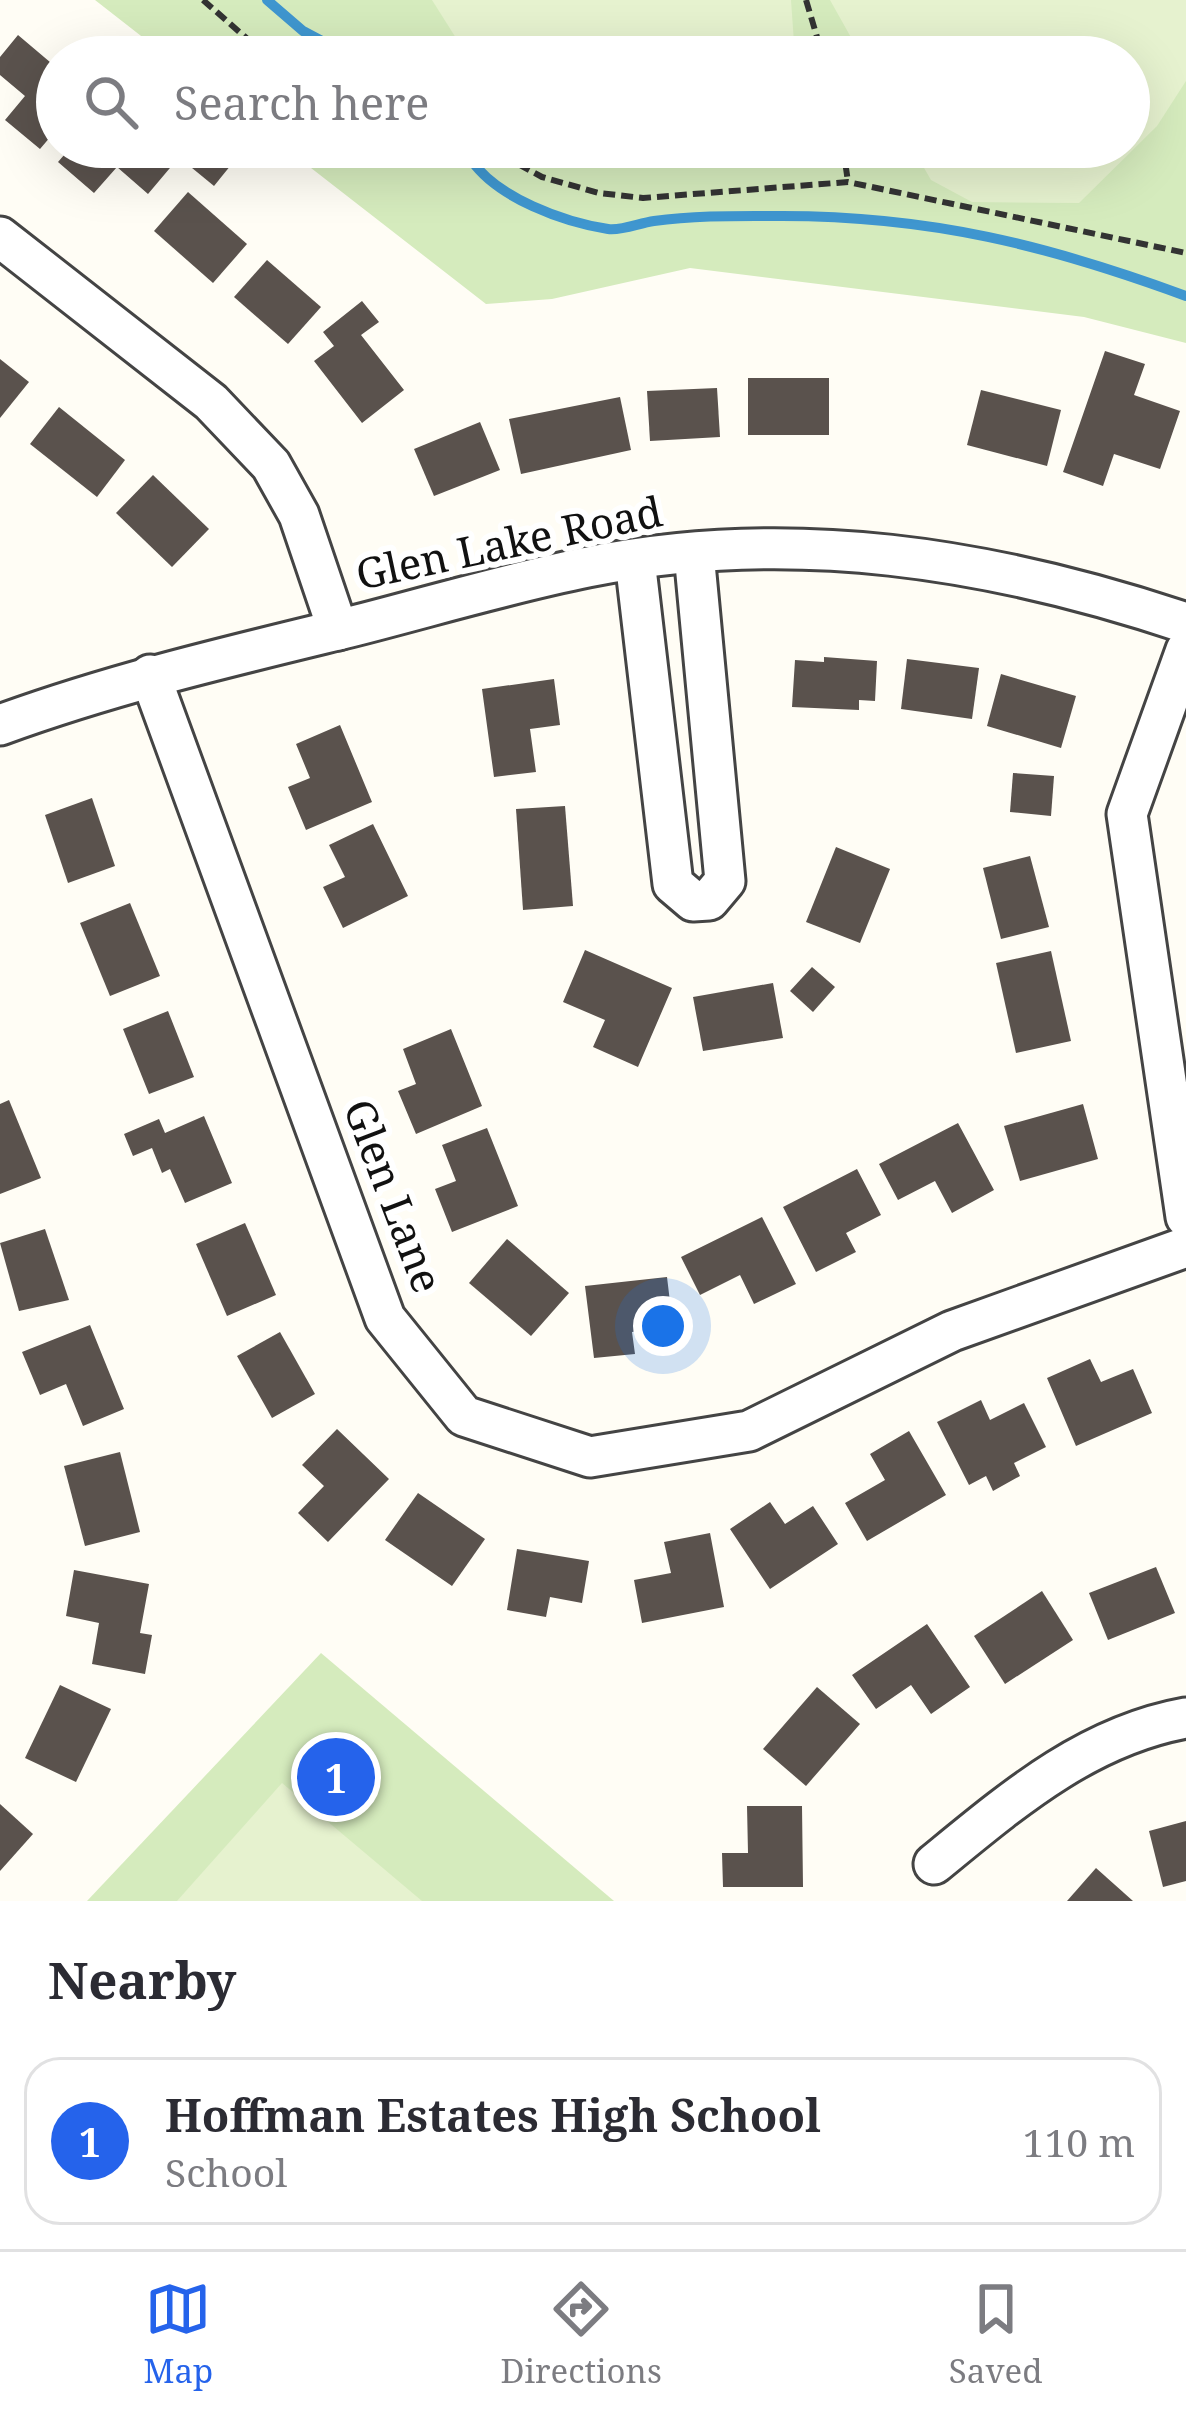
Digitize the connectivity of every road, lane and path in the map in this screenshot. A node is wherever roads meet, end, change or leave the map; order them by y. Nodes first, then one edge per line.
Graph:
1 (203, 0) edge
2 (806, 0) edge
3 (244, 36) edge
4 (817, 36) edge
5 (525, 168) edge
6 (846, 168) edge
7 (848, 182) junction
8 (0, 237) edge
9 (1186, 254) edge
10 (694, 553) junction
11 (635, 560) junction
12 (1186, 623) edge
13 (338, 630) junction
14 (1186, 650) edge
15 (150, 675) junction
16 (0, 724) edge
17 (1186, 1217) edge
18 (1186, 1247) edge
19 (1186, 1718) edge
20 (934, 1864) dead end

1 - 3 path
2 - 4 path
5 - 7 path
6 - 7 path
7 - 9 path
8 - 13 street
10 - 11 street, Glen Lake Road
10 - 11 street
10 - 12 street, Glen Lake Road
11 - 13 street, Glen Lake Road
13 - 15 street, Glen Lake Road
14 - 17 street
15 - 16 street, Glen Lake Road
15 - 18 street, Glen Lane
19 - 20 street

